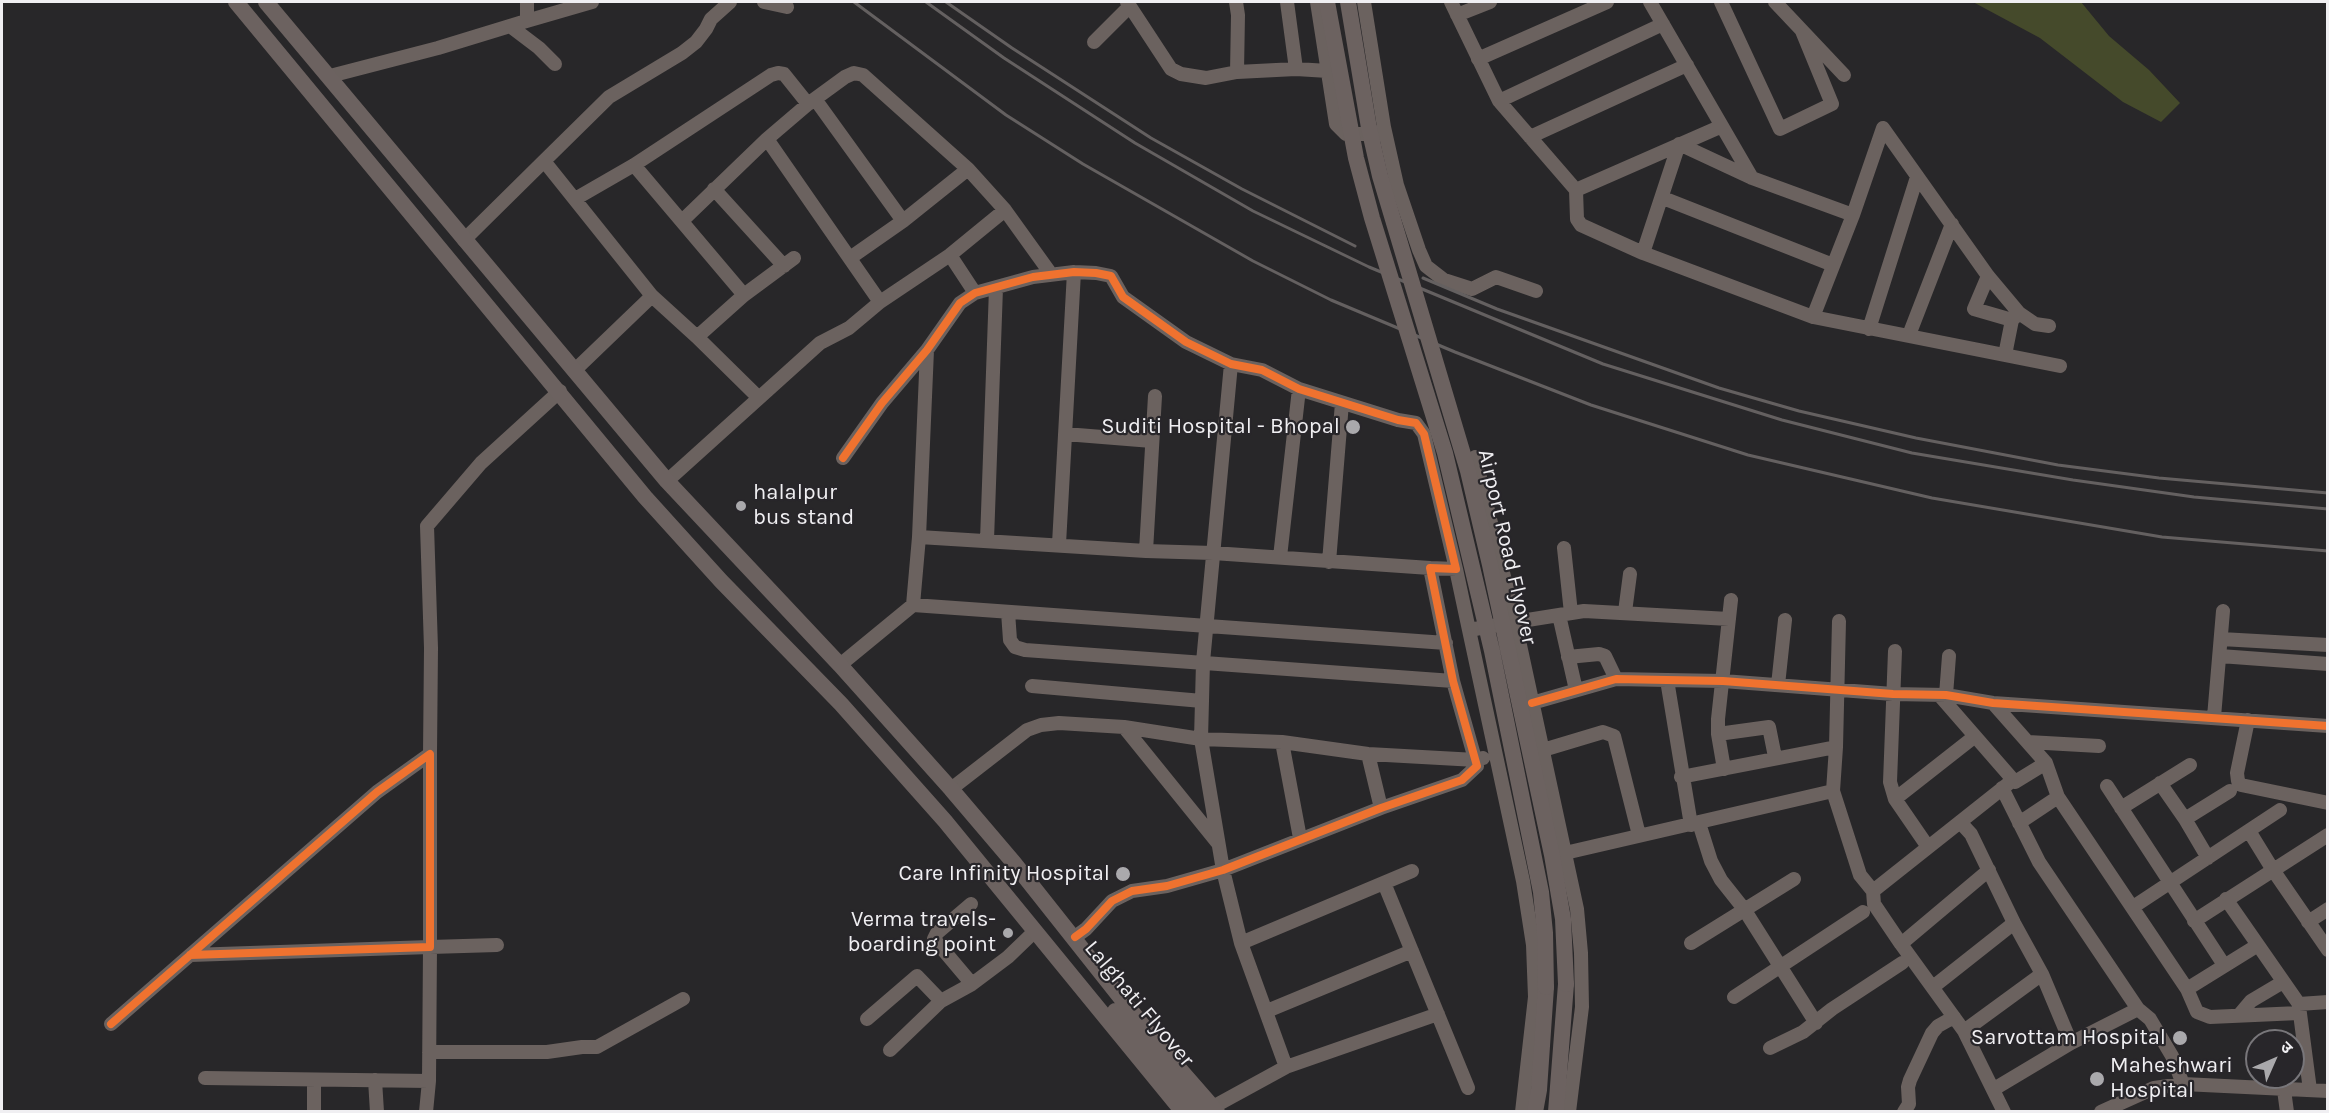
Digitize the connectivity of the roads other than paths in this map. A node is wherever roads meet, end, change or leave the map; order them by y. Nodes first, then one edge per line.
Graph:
1 (236, 2) edge
2 (266, 2) edge
3 (527, 2) edge
4 (592, 2) edge
5 (730, 2) edge
6 (764, 2) edge
7 (1236, 2) edge
8 (1287, 2) edge
9 (1317, 2) edge
10 (1327, 2) edge
11 (1348, 2) edge
12 (1364, 2) edge
13 (1450, 2) edge
14 (1490, 2) edge
15 (1607, 2) edge
16 (1650, 2) edge
17 (1721, 2) edge
18 (1775, 2) edge
19 (1128, 4) edge
20 (787, 7) dead end
21 (1457, 15) junction
22 (517, 24) junction
23 (1663, 24) junction
24 (1802, 31) junction
25 (1094, 42) dead end
26 (1478, 59) junction
27 (555, 64) dead end
28 (1687, 65) junction
29 (1296, 69) junction
30 (1328, 70) junction
31 (1237, 72) junction
32 (1844, 75) dead end
33 (330, 76) junction
34 (811, 101) junction
35 (1498, 101) junction
36 (1722, 126) junction
37 (1384, 127) junction
38 (1530, 137) junction
39 (767, 139) junction
40 (1680, 144) junction
41 (544, 162) junction
42 (634, 165) junction
43 (968, 170) junction
44 (1917, 177) junction
45 (1752, 178) junction
46 (714, 189) junction
47 (1576, 190) junction
48 (1663, 198) junction
49 (575, 200) junction
50 (1005, 210) junction
51 (1852, 215) junction
52 (682, 221) junction
53 (903, 221) junction
54 (1952, 224) junction
55 (464, 240) junction
56 (1643, 253) junction
57 (951, 255) junction
58 (850, 258) junction
59 (1833, 265) junction
60 (1074, 272) junction
61 (1051, 274) junction
62 (1988, 276) junction
63 (996, 288) junction
64 (1536, 291) dead end
65 (975, 293) junction
66 (744, 295) junction
67 (652, 296) junction
68 (880, 302) junction
69 (2016, 316) junction
70 (1813, 317) junction
71 (2049, 326) dead end
72 (1869, 329) junction
73 (1909, 335) junction
74 (697, 337) junction
75 (927, 350) junction
76 (2005, 355) junction
77 (1231, 364) junction
78 (2060, 366) dead end
79 (574, 371) junction
80 (1299, 389) junction
81 (560, 391) junction
82 (1155, 396) dead end
83 (759, 398) junction
84 (1342, 403) junction
85 (1065, 434) junction
86 (1152, 441) junction
87 (1475, 457) dead end
88 (843, 458) dead end
89 (667, 481) junction
90 (919, 537) junction
91 (987, 540) junction
92 (1059, 544) junction
93 (1564, 548) dead end
94 (1146, 551) junction
95 (1213, 553) junction
96 (1280, 557) junction
97 (1329, 562) junction
98 (1430, 568) junction
99 (1456, 569) junction
100 (1630, 574) dead end
101 (1731, 600) dead end
102 (913, 605) junction
103 (2223, 611) dead end
104 (1008, 612) junction
105 (1625, 612) junction
106 (1565, 614) junction
107 (1729, 619) junction
108 (1785, 620) dead end
109 (1839, 621) dead end
110 (1515, 622) junction
111 (1207, 625) junction
112 (1469, 630) junction
113 (2221, 639) junction
114 (1446, 643) junction
115 (2328, 645) edge
116 (1895, 651) dead end
117 (1949, 656) dead end
118 (1568, 657) junction
119 (2220, 657) junction
120 (1203, 662) junction
121 (2328, 664) edge
122 (840, 665) junction
123 (1616, 679) junction
124 (1666, 680) junction
125 (1453, 681) junction
126 (1723, 681) junction
127 (1778, 685) junction
128 (1032, 686) dead end
129 (1576, 690) junction
130 (1838, 690) junction
131 (1893, 694) junction
132 (1943, 695) junction
133 (1202, 701) junction
134 (1532, 703) junction
135 (1993, 703) junction
136 (2214, 717) junction
137 (2248, 720) junction
138 (2328, 726) edge
139 (1124, 727) junction
140 (1718, 735) junction
141 (1974, 737) junction
142 (1201, 739) junction
143 (1281, 742) junction
144 (2028, 742) junction
145 (2099, 746) dead end
146 (1836, 747) junction
147 (1543, 750) junction
148 (430, 754) junction
149 (1368, 754) junction
150 (1496, 755) junction
151 (1775, 757) junction
152 (1476, 760) junction
153 (2046, 763) junction
154 (2190, 765) dead end
155 (1724, 769) junction
156 (1681, 777) junction
157 (2160, 783) junction
158 (2008, 784) junction
159 (2107, 786) dead end
160 (951, 789) junction
161 (1833, 790) junction
162 (2230, 791) dead end
163 (2058, 797) junction
164 (1896, 799) junction
165 (2328, 803) edge
166 (1381, 808) junction
167 (2121, 808) junction
168 (2280, 810) dead end
169 (2186, 819) junction
170 (945, 821) junction
171 (1960, 822) junction
172 (2019, 823) junction
173 (1695, 824) junction
174 (2249, 831) junction
175 (1639, 835) junction
176 (2328, 835) edge
177 (1300, 838) junction
178 (1218, 844) junction
179 (1928, 848) junction
180 (1565, 853) junction
181 (2208, 858) junction
182 (1223, 870) junction
183 (1989, 870) junction
184 (2273, 870) junction
185 (1412, 871) dead end
186 (1794, 879) dead end
187 (1384, 883) junction
188 (2170, 883) junction
189 (1873, 891) junction
190 (2226, 899) junction
191 (971, 904) dead end
192 (2133, 907) junction
193 (1744, 909) junction
194 (2328, 909) edge
195 (1863, 912) dead end
196 (2194, 921) junction
197 (2308, 922) junction
198 (2014, 923) junction
199 (1035, 932) junction
200 (1074, 937) junction
201 (1241, 943) junction
202 (1691, 943) dead end
203 (1900, 944) junction
204 (497, 945) dead end
205 (2258, 945) junction
206 (430, 947) junction
207 (2328, 950) edge
208 (1412, 951) junction
209 (190, 956) junction
210 (1902, 963) dead end
211 (2224, 965) junction
212 (1779, 966) junction
213 (2042, 974) junction
214 (2283, 982) junction
215 (972, 984) junction
216 (1933, 987) junction
217 (2187, 989) junction
218 (1543, 994) junction
219 (1734, 997) dead end
220 (684, 999) dead end
221 (942, 1001) junction
222 (2328, 1002) edge
223 (2299, 1008) junction
224 (2138, 1009) junction
225 (1267, 1011) junction
226 (1438, 1014) junction
227 (2240, 1014) junction
228 (1954, 1017) junction
229 (867, 1019) dead end
230 (1816, 1023) junction
231 (111, 1024) dead end
232 (1964, 1031) junction
233 (2071, 1043) junction
234 (1770, 1048) dead end
235 (890, 1050) dead end
236 (429, 1052) junction
237 (1286, 1067) junction
238 (205, 1077) dead end
239 (314, 1080) junction
240 (375, 1080) junction
241 (429, 1081) junction
242 (2183, 1084) junction
243 (1468, 1088) dead end
244 (1994, 1089) junction
245 (2284, 1090) junction
246 (2310, 1090) junction
247 (2328, 1091) edge
248 (1210, 1110) edge
249 (314, 1112) edge
250 (377, 1112) edge
251 (426, 1112) edge
252 (1183, 1112) edge
253 (1522, 1112) edge
254 (1536, 1112) edge
255 (1556, 1112) edge
256 (1569, 1112) edge
257 (1904, 1112) edge
258 (2004, 1112) edge
259 (2102, 1112) edge
260 (2287, 1112) edge

1 - 81 main road
2 - 33 main road
3 - 22 street
4 - 22 street
5 - 41 street
6 - 20 street
7 - 31 street
8 - 29 street
9 - 30 street
10 - 218 main road, Airport Road Flyover, bridge
11 - 255 main road, Airport Road Flyover, bridge
12 - 37 street
13 - 21 street
14 - 21 street
15 - 26 street
16 - 23 street
17 - 24 street
18 - 24 street
19 - 25 street
19 - 31 street
21 - 26 street
22 - 27 street
22 - 33 street
23 - 28 street
23 - 35 street
24 - 32 street
26 - 35 street
28 - 36 street
28 - 38 street
29 - 30 street
29 - 31 street
30 - 37 street
33 - 55 main road
34 - 39 street
34 - 42 street
34 - 43 street
34 - 53 street
35 - 38 street
36 - 40 street
36 - 45 street
37 - 64 street
38 - 47 street
39 - 46 street
39 - 58 street
40 - 45 street
40 - 47 street
40 - 48 street
41 - 49 street
41 - 55 street
42 - 49 street
42 - 52 street
43 - 50 street
43 - 53 street
44 - 51 street
44 - 54 street
44 - 72 street
45 - 51 street
46 - 52 street
46 - 66 street
47 - 56 street
48 - 56 street
48 - 59 street
49 - 67 street
50 - 57 street
50 - 61 street
51 - 59 street
52 - 66 street
53 - 58 street
54 - 62 street
54 - 73 street
55 - 79 main road
56 - 70 street
57 - 65 street
57 - 68 street
58 - 68 street
59 - 70 street
60 - 61 street
60 - 77 street
60 - 85 street
61 - 63 street
62 - 69 street
62 - 69 street
63 - 65 street
63 - 91 street
65 - 75 street
66 - 74 street
67 - 74 street
67 - 79 street
68 - 83 street
69 - 71 street
69 - 76 street
70 - 72 street
72 - 73 street
73 - 76 street
74 - 83 street
75 - 88 street
75 - 90 street
76 - 78 street
77 - 80 street
77 - 95 street
79 - 89 main road
80 - 84 street
80 - 96 street
81 - 148 street
81 - 170 main road
82 - 86 street
83 - 89 street
84 - 97 street
84 - 99 street
85 - 86 street
85 - 92 street
86 - 94 street
87 - 110 street
89 - 122 main road
90 - 91 street
90 - 102 street
91 - 92 street
92 - 94 street
93 - 106 street
94 - 95 street
95 - 96 street
95 - 111 street
96 - 97 street
97 - 98 street
98 - 99 street
98 - 114 street
99 - 112 street
100 - 105 street
101 - 107 street
102 - 104 street
102 - 122 street
103 - 113 street
104 - 111 street
104 - 120 street
105 - 106 street
105 - 107 street
106 - 110 street
106 - 118 street
107 - 126 street
108 - 127 street
109 - 130 street
110 - 112 street
110 - 134 street
111 - 114 street
111 - 120 street
112 - 150 street
113 - 115 street
113 - 119 street
114 - 125 street
116 - 131 street
117 - 132 street
118 - 123 street
118 - 129 street
119 - 121 street
119 - 136 street
120 - 125 street
120 - 133 street
122 - 160 main road
123 - 124 street
123 - 129 street
124 - 126 street
124 - 156 street
125 - 152 street
126 - 127 street
126 - 140 street
127 - 130 street
128 - 133 street
129 - 134 street
130 - 131 street
130 - 146 street
131 - 132 street
131 - 164 street
132 - 135 street
132 - 141 street
133 - 142 street
134 - 147 street
135 - 136 street
135 - 144 street
136 - 137 street
137 - 138 street
137 - 165 street
139 - 142 street
139 - 160 street
139 - 178 street
140 - 151 street
140 - 155 street
141 - 158 street
141 - 164 street
142 - 143 street
142 - 178 street
143 - 149 street
143 - 177 street
144 - 145 street
144 - 153 street
146 - 151 street
146 - 161 street
147 - 175 street
147 - 180 street
148 - 206 street
148 - 209 street
149 - 152 street
149 - 166 street
150 - 152 street
150 - 218 street
151 - 155 street
152 - 166 street
153 - 158 street
153 - 163 street
154 - 157 street
155 - 156 street
156 - 173 street
157 - 167 street
157 - 169 street
158 - 171 street
158 - 172 street
159 - 167 street
160 - 200 main road
161 - 173 street
161 - 189 street
162 - 169 street
163 - 172 street
163 - 192 street
164 - 179 street
166 - 177 street
167 - 188 street
168 - 174 street
169 - 181 street
170 - 199 main road
170 - 248 main road, Lalghati Flyover
171 - 179 street
171 - 183 street
172 - 224 street
173 - 175 street
173 - 193 street
174 - 181 street
174 - 184 street
175 - 180 street
176 - 184 street
177 - 182 street
178 - 182 street
179 - 189 street
180 - 256 street
181 - 188 street
182 - 200 street
182 - 201 street
183 - 198 street
183 - 203 street
184 - 190 street
184 - 197 street
185 - 187 street
186 - 193 street
187 - 201 street
187 - 208 street
188 - 192 street
188 - 196 street
189 - 203 street
190 - 196 street
190 - 205 street
191 - 215 street
192 - 217 street
193 - 202 street
193 - 212 street
194 - 197 street
195 - 212 street
196 - 211 street
197 - 207 street
198 - 213 street
198 - 216 street
199 - 215 street
199 - 252 main road
200 - 248 main road
201 - 225 street
203 - 216 street
204 - 206 street
205 - 211 street
205 - 214 street
206 - 209 street
206 - 236 street
208 - 225 street
208 - 226 street
209 - 231 street
210 - 230 street
211 - 217 street
212 - 219 street
212 - 230 street
213 - 232 street
213 - 233 street
214 - 223 street
214 - 227 street
215 - 221 street
216 - 228 street
217 - 227 street
218 - 253 street
218 - 254 main road, Airport Road Flyover
220 - 236 street
221 - 229 street
221 - 235 street
222 - 223 street
223 - 227 street
223 - 246 street
224 - 233 street
224 - 242 street
225 - 237 street
226 - 237 street
226 - 243 street
228 - 232 street
228 - 257 street
230 - 234 street
232 - 244 street
233 - 244 street
236 - 241 street
237 - 248 street
238 - 239 street
239 - 240 street
239 - 249 street
240 - 241 street
240 - 250 street
241 - 251 street
242 - 245 street
242 - 259 street
244 - 258 street
245 - 246 street
245 - 260 street
246 - 247 street

